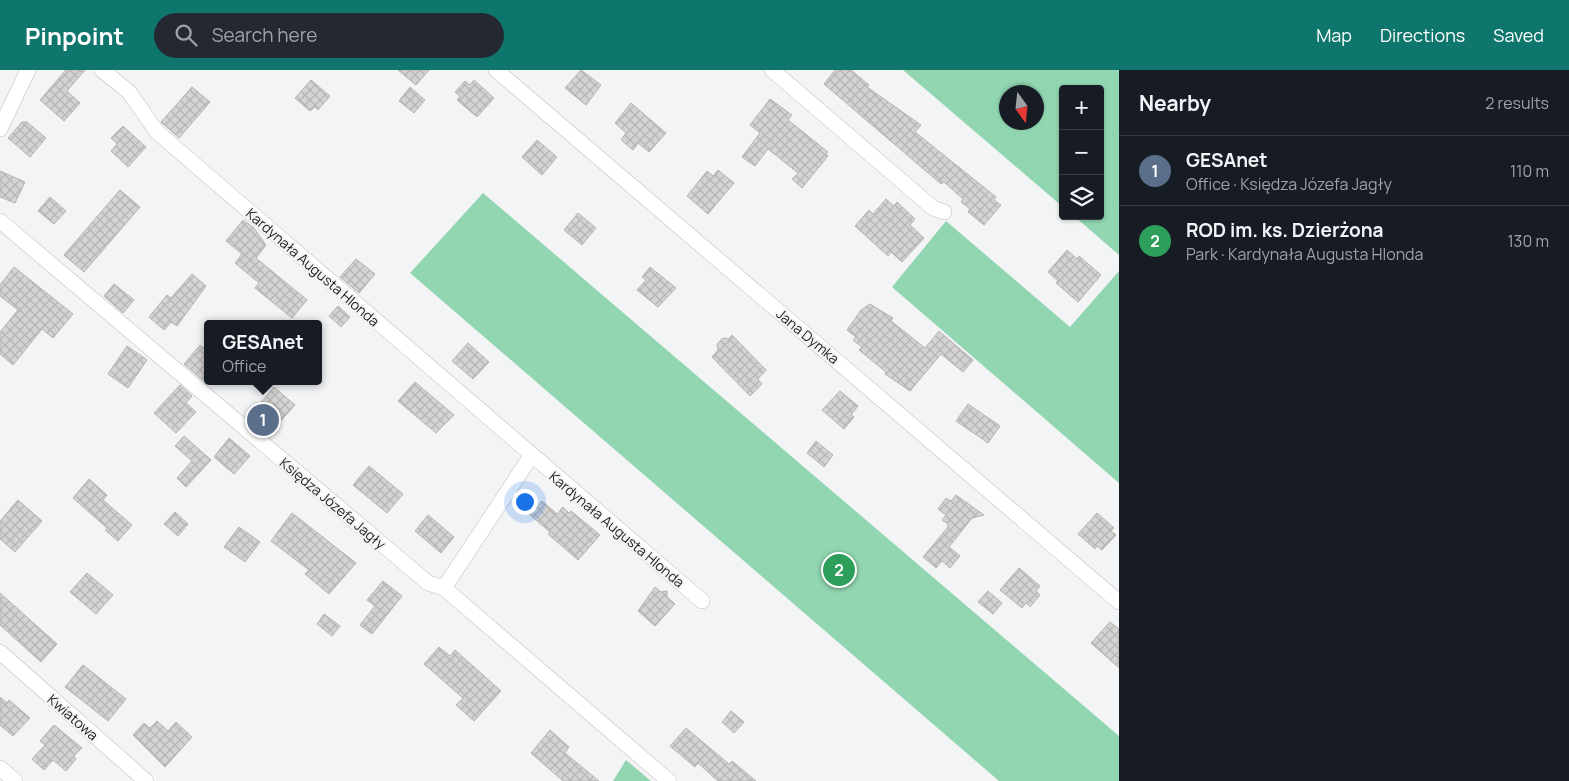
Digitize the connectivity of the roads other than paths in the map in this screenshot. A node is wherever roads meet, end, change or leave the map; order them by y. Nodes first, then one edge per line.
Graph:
1 (28, 70) edge
2 (102, 70) edge
3 (496, 70) edge
4 (772, 70) edge
5 (0, 129) edge
6 (944, 212) dead end
7 (0, 220) edge
8 (531, 456) junction
9 (444, 588) junction
10 (702, 601) dead end
11 (1119, 602) edge
12 (0, 652) edge
13 (0, 768) edge
14 (15, 781) edge
15 (146, 781) edge
16 (669, 781) edge

1 - 5 street
2 - 8 street, Kardynała Augusta Hlonda
3 - 11 street, Jana Dymka
4 - 6 street
7 - 9 street, Księdza Józefa Jagły
8 - 9 street
8 - 10 street, Kardynała Augusta Hlonda
9 - 16 street, Księdza Józefa Jagły
12 - 15 street, Kwiatowa
13 - 14 street

